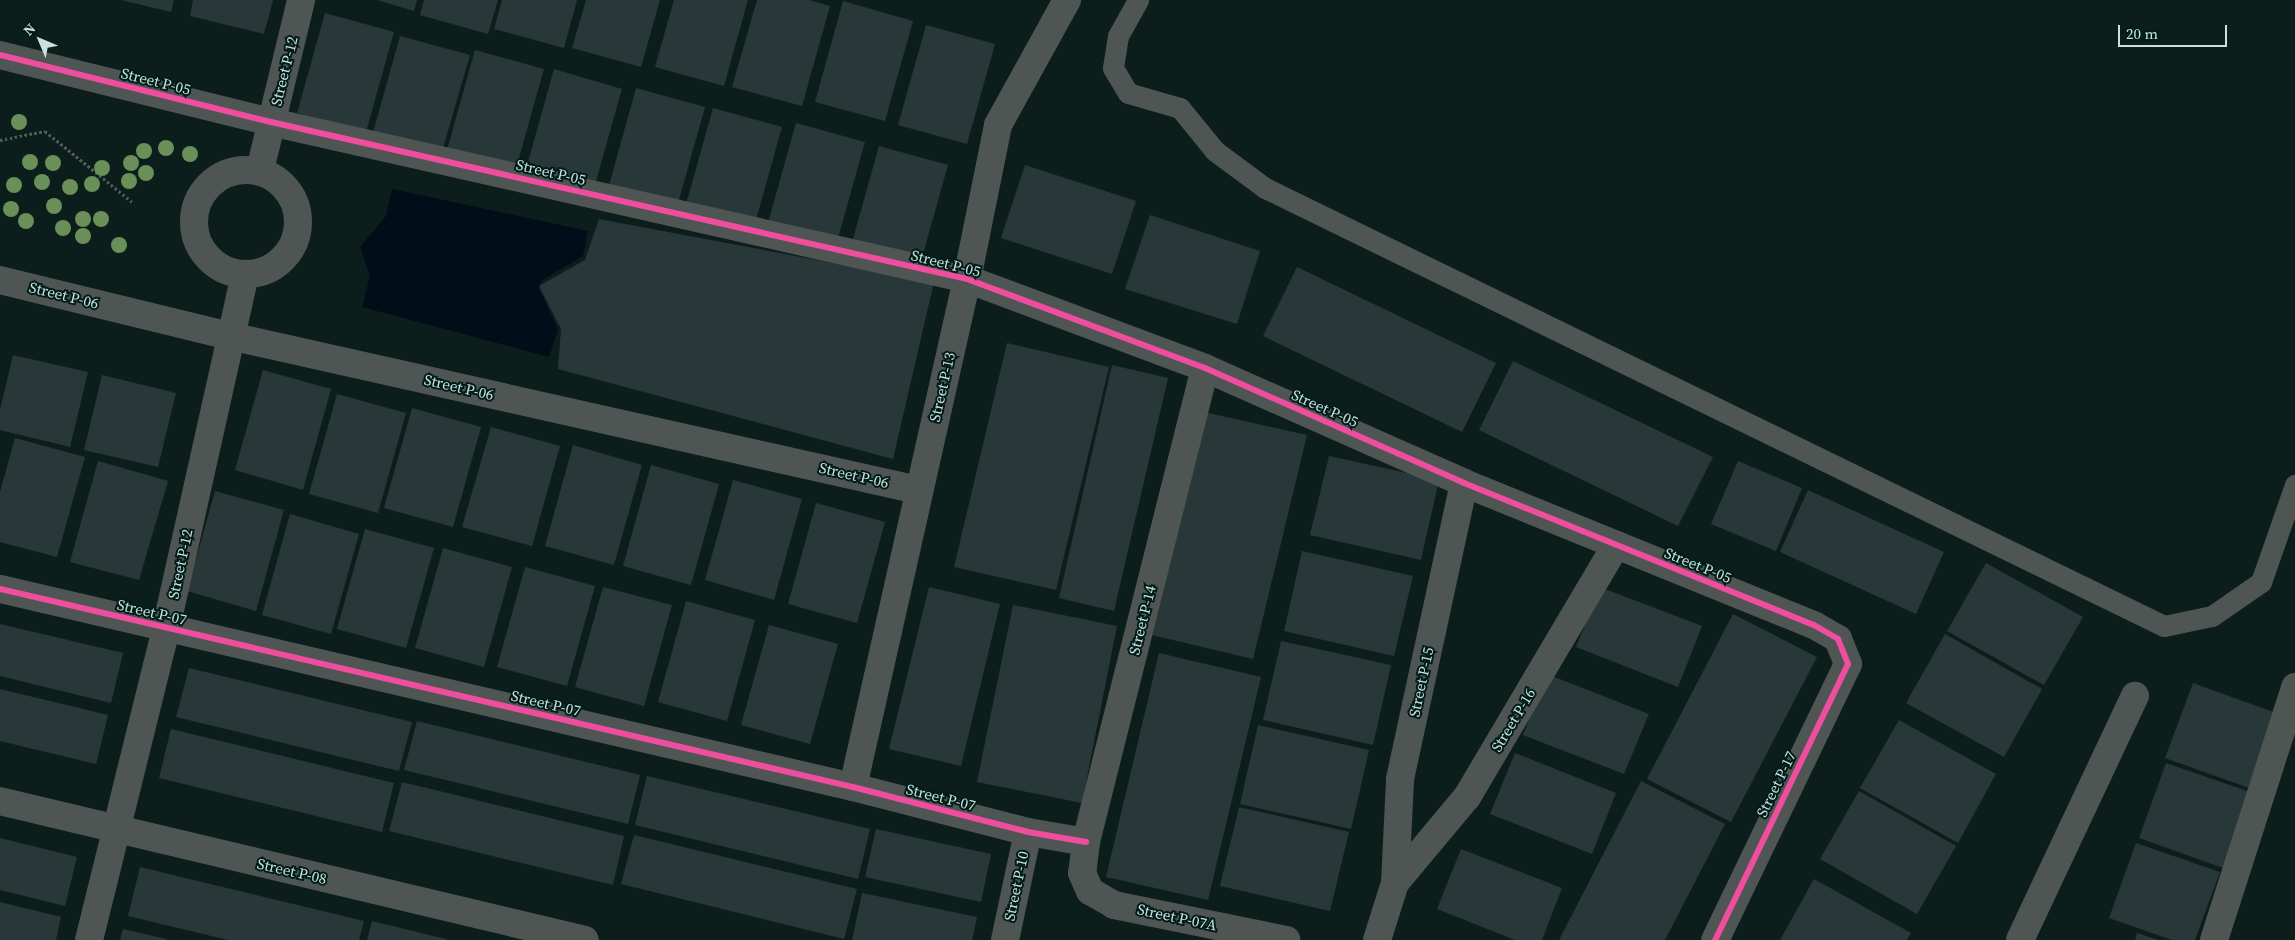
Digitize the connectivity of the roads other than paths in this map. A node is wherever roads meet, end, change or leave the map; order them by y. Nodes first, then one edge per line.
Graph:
1 (301, 0) edge
2 (1067, 0) edge
3 (1138, 0) edge
4 (0, 56) edge
5 (271, 122) junction
6 (260, 170) junction
7 (245, 274) junction
8 (967, 279) junction
9 (0, 280) edge
10 (230, 336) junction
11 (1205, 368) junction
12 (1464, 484) junction
13 (2295, 485) edge
14 (918, 490) junction
15 (1616, 545) junction
16 (0, 589) edge
17 (166, 628) junction
18 (1838, 639) joint
19 (2295, 687) edge
20 (2135, 696) dead end
21 (853, 787) junction
22 (0, 801) edge
23 (116, 829) junction
24 (1028, 832) junction
25 (1086, 842) junction
26 (1082, 873) joint
27 (1395, 883) junction
28 (89, 940) edge
29 (585, 940) edge
30 (1005, 940) edge
31 (1286, 940) edge
32 (1377, 940) edge
33 (1715, 940) edge
34 (2020, 940) edge
35 (2214, 940) edge

1 - 5 street, Street P-12
2 - 8 street, Street P-13
3 - 13 lane
4 - 5 street, Street P-05
5 - 6 street, Street P-12
5 - 8 street, Street P-05
6 - 7 street
6 - 7 street
7 - 10 street, Street P-12
8 - 11 street, Street P-05
8 - 14 street, Street P-13
9 - 10 street, Street P-06
10 - 14 street, Street P-06
10 - 17 street, Street P-12
11 - 12 street, Street P-05
11 - 25 street, Street P-14
12 - 15 street, Street P-05
12 - 27 street, Street P-15
14 - 21 street, Street P-13
15 - 18 street, Street P-05
15 - 27 street, Street P-16
16 - 17 street, Street P-07
17 - 21 street, Street P-07
17 - 23 street, Street P-12
18 - 33 street, Street P-17
19 - 35 street
20 - 34 street
21 - 24 street, Street P-07
22 - 23 street, Street P-08
23 - 28 street, Street P-12
23 - 29 street, Street P-08
24 - 25 street, Street P-07
24 - 30 street, Street P-10
25 - 26 street, Street P-14
26 - 31 street, Street P-07A
27 - 32 street

